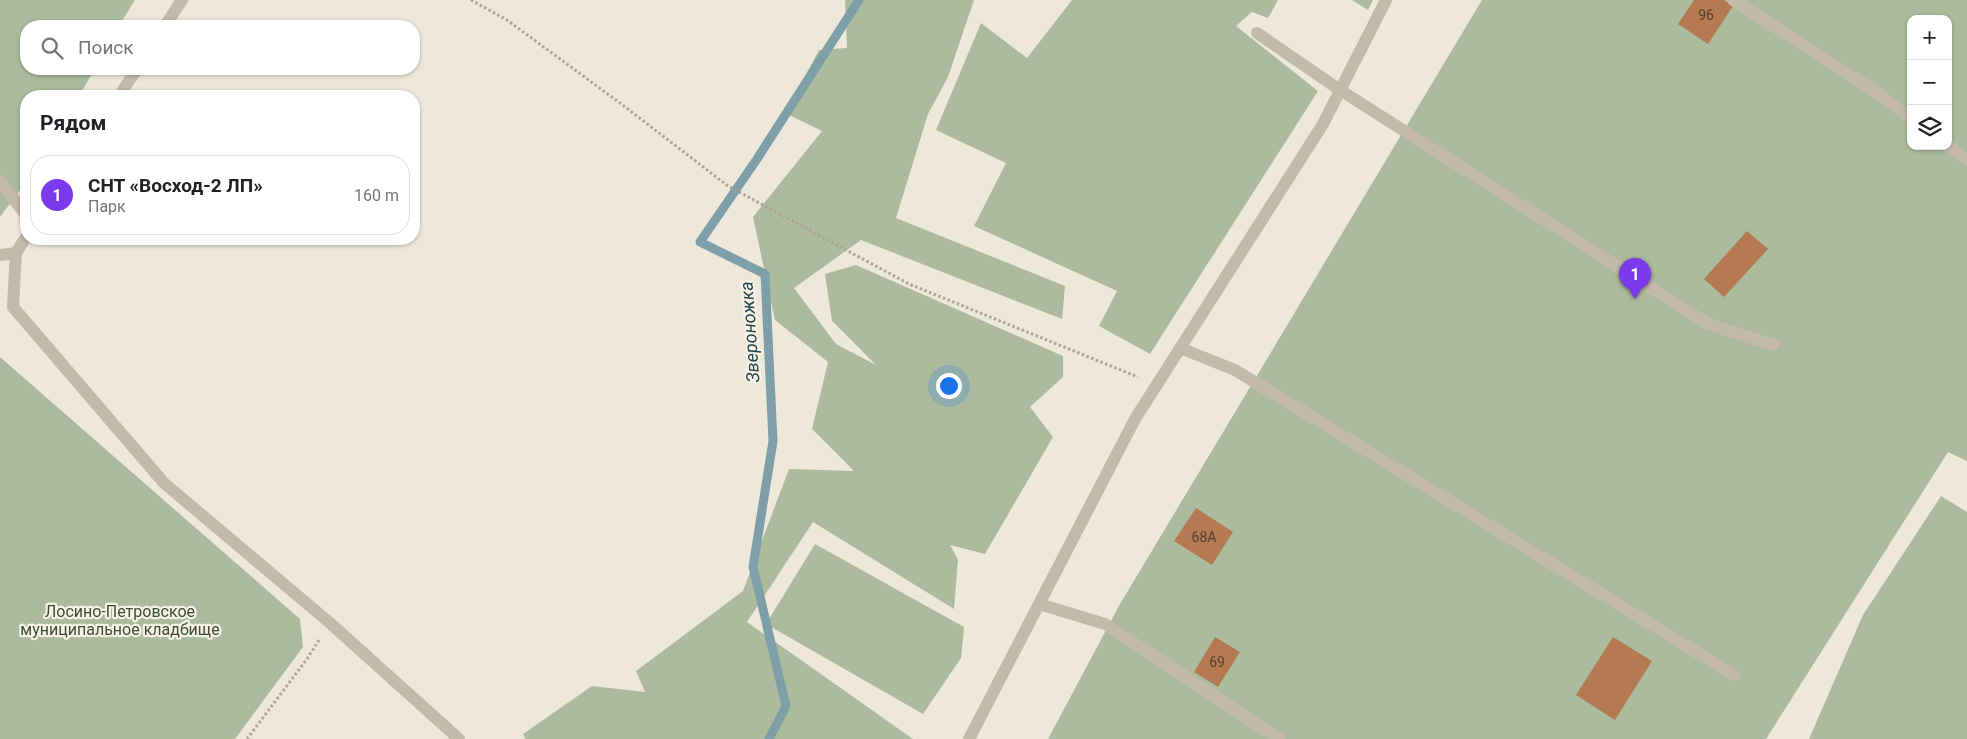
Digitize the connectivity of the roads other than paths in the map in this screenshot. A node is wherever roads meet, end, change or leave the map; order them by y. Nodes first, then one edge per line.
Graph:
1 (182, 0) edge
2 (1386, 0) edge
3 (1733, 0) edge
4 (169, 20) edge
5 (1257, 33) dead end
6 (133, 75) edge
7 (123, 90) edge
8 (1340, 90) junction
9 (1907, 115) edge
10 (1952, 149) edge
11 (1967, 160) edge
12 (0, 181) edge
13 (20, 207) edge
14 (21, 245) edge
15 (16, 253) junction
16 (0, 255) edge
17 (1773, 345) dead end
18 (1180, 348) junction
19 (1039, 604) junction
20 (1734, 675) dead end
21 (459, 739) edge
22 (969, 739) edge
23 (1279, 739) edge

1 - 4 street
2 - 8 street
3 - 9 street
5 - 8 street
6 - 7 street
8 - 17 street
8 - 18 street
10 - 11 street
12 - 13 street
14 - 15 street
15 - 16 street
15 - 21 street
18 - 19 street
18 - 20 street
19 - 22 street
19 - 23 street

